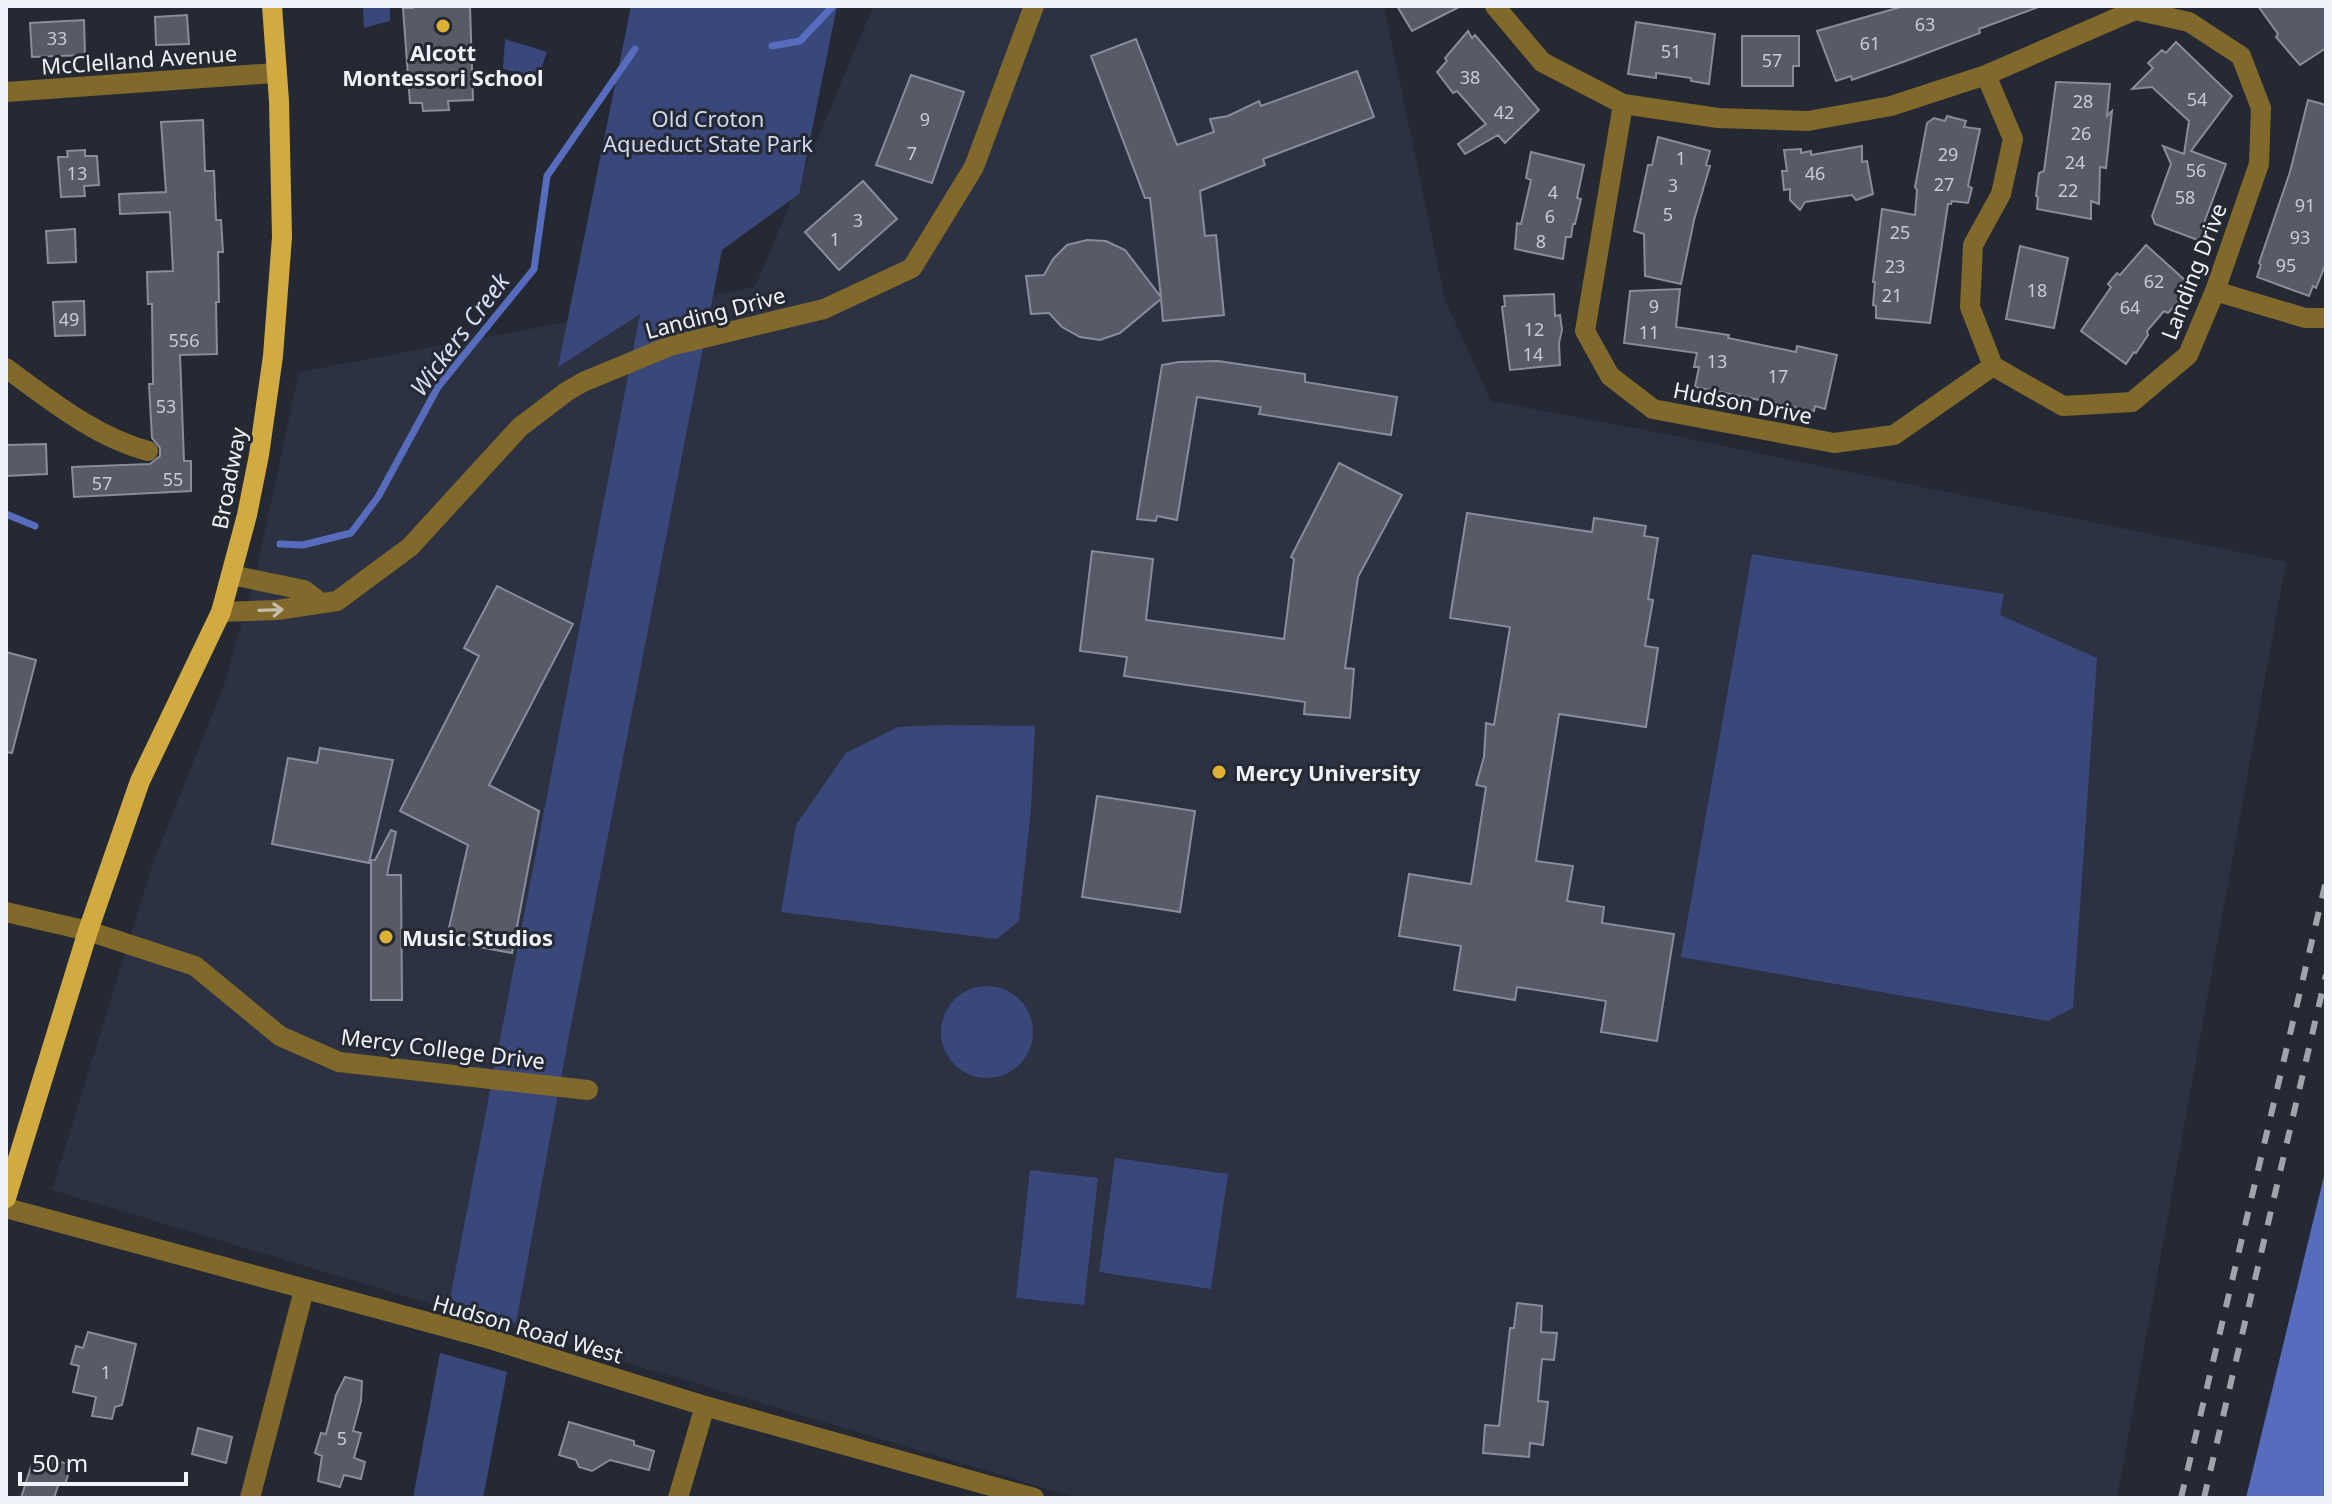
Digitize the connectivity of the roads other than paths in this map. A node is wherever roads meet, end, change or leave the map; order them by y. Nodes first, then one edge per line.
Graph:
1 (272, 6) edge
2 (1034, 6) edge
3 (1495, 6) edge
4 (275, 73) junction
5 (1986, 75) junction
6 (6, 92) edge
7 (1623, 104) junction
8 (2215, 291) junction
9 (2326, 318) edge
10 (1993, 366) junction
11 (6, 368) edge
12 (148, 451) dead end
13 (231, 575) junction
14 (321, 603) junction
15 (221, 612) junction
16 (6, 912) edge
17 (88, 931) junction
18 (588, 1090) dead end
19 (6, 1198) edge
20 (6, 1208) edge
21 (304, 1290) junction
22 (705, 1406) junction
23 (250, 1498) edge
24 (678, 1498) edge
25 (1034, 1498) edge

1 - 4 main road, Broadway
2 - 14 street, Landing Drive
3 - 7 street, Landing Drive
4 - 6 street, McClelland Avenue
4 - 13 main road, Broadway
5 - 7 street, Landing Drive
5 - 8 street, Landing Drive
5 - 10 street
7 - 10 street, Hudson Drive
8 - 9 street
8 - 10 street, Landing Drive
11 - 12 street
13 - 14 street
13 - 15 main road, Broadway
15 -> 14 street, Landing Drive
15 - 17 main road, Broadway
16 - 17 street, Mercy College Drive
17 - 18 street, Mercy College Drive
17 - 19 main road, Broadway
20 - 21 street, Hudson Road West
21 - 22 street, Hudson Road West
21 - 23 street
22 - 24 street
22 - 25 street, Hudson Road West

